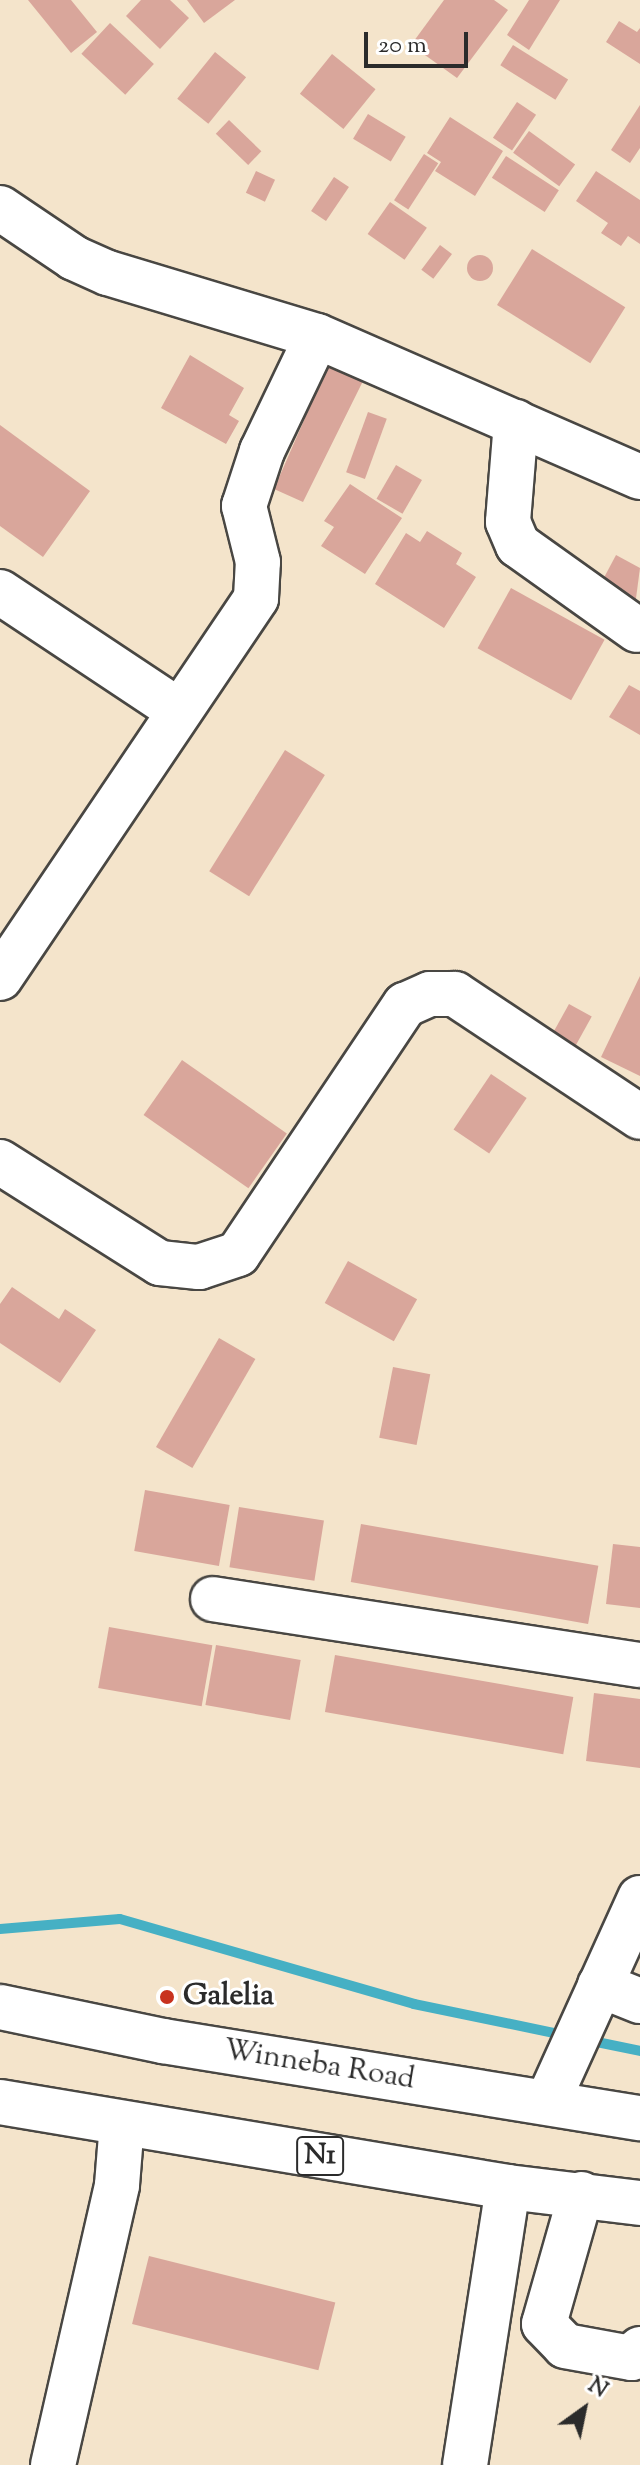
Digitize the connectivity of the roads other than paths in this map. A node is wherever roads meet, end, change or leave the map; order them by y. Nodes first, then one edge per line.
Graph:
1 (0, 208) edge
2 (317, 336) junction
3 (516, 422) junction
4 (640, 477) edge
5 (0, 592) edge
6 (637, 630) dead end
7 (179, 711) junction
8 (0, 978) edge
9 (640, 1117) edge
10 (0, 1162) edge
11 (213, 1599) dead end
12 (640, 1665) edge
13 (640, 1898) edge
14 (600, 1985) junction
15 (640, 2001) edge
16 (0, 2007) edge
17 (548, 2101) junction
18 (0, 2102) edge
19 (640, 2118) edge
20 (122, 2123) junction
21 (508, 2187) junction
22 (581, 2194) junction
23 (640, 2203) edge
24 (640, 2349) edge
25 (53, 2465) edge
26 (465, 2465) edge

1 - 2 main road
2 - 3 main road
2 - 7 main road
3 - 4 main road
3 - 6 main road
5 - 7 main road
7 - 8 main road
9 - 10 main road
11 - 12 main road
13 - 14 main road
14 - 15 main road
14 - 17 main road
16 - 17 main road, Winneba Road
17 - 19 main road, Winneba Road
18 - 20 main road, N1
20 - 21 main road, N1
20 - 25 main road
21 - 22 main road, N1
21 - 26 main road
22 - 23 main road, N1
22 - 24 main road

